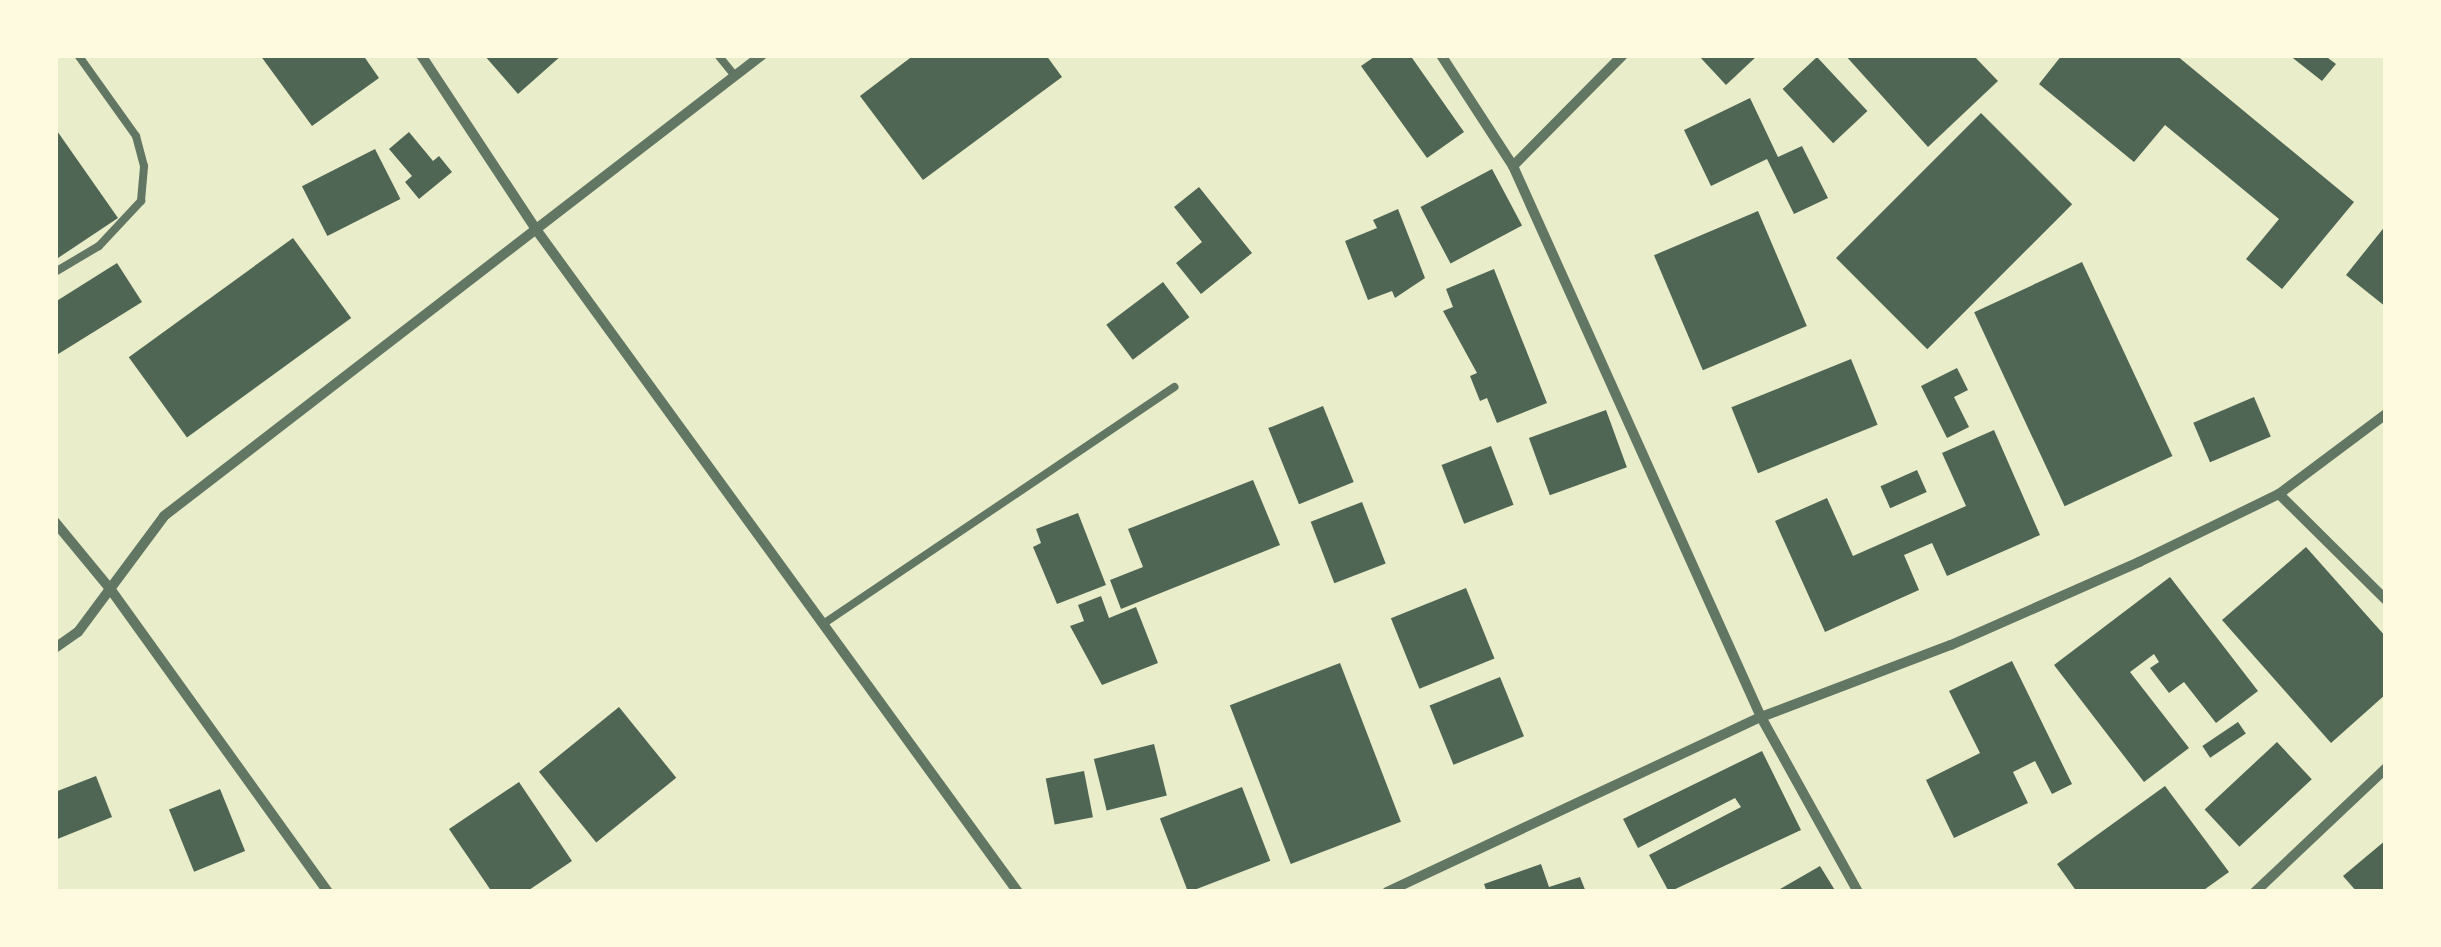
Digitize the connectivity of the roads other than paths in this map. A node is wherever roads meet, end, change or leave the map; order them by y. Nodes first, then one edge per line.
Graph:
1 (78, 55) edge
2 (421, 55) edge
3 (718, 55) edge
4 (762, 55) edge
5 (1441, 55) edge
6 (1623, 55) edge
7 (735, 76) junction
8 (1513, 166) junction
9 (535, 228) junction
10 (55, 272) edge
11 (1175, 387) dead end
12 (2386, 414) edge
13 (2280, 494) junction
14 (55, 522) edge
15 (112, 590) junction
16 (2386, 600) edge
17 (823, 624) junction
18 (55, 648) edge
19 (1762, 717) junction
20 (2386, 768) edge
21 (328, 892) edge
22 (1018, 892) edge
23 (1387, 892) edge
24 (1858, 892) edge
25 (2255, 892) edge

1 - 10 lane
2 - 9 street
3 - 7 lane
4 - 7 street
5 - 8 street
6 - 8 street
7 - 9 street
8 - 19 street
9 - 15 street
9 - 17 street
11 - 17 lane
12 - 13 street
13 - 16 street
13 - 19 street
14 - 15 street
15 - 18 street
15 - 21 street
17 - 22 street
19 - 23 street
19 - 24 street
20 - 25 street

